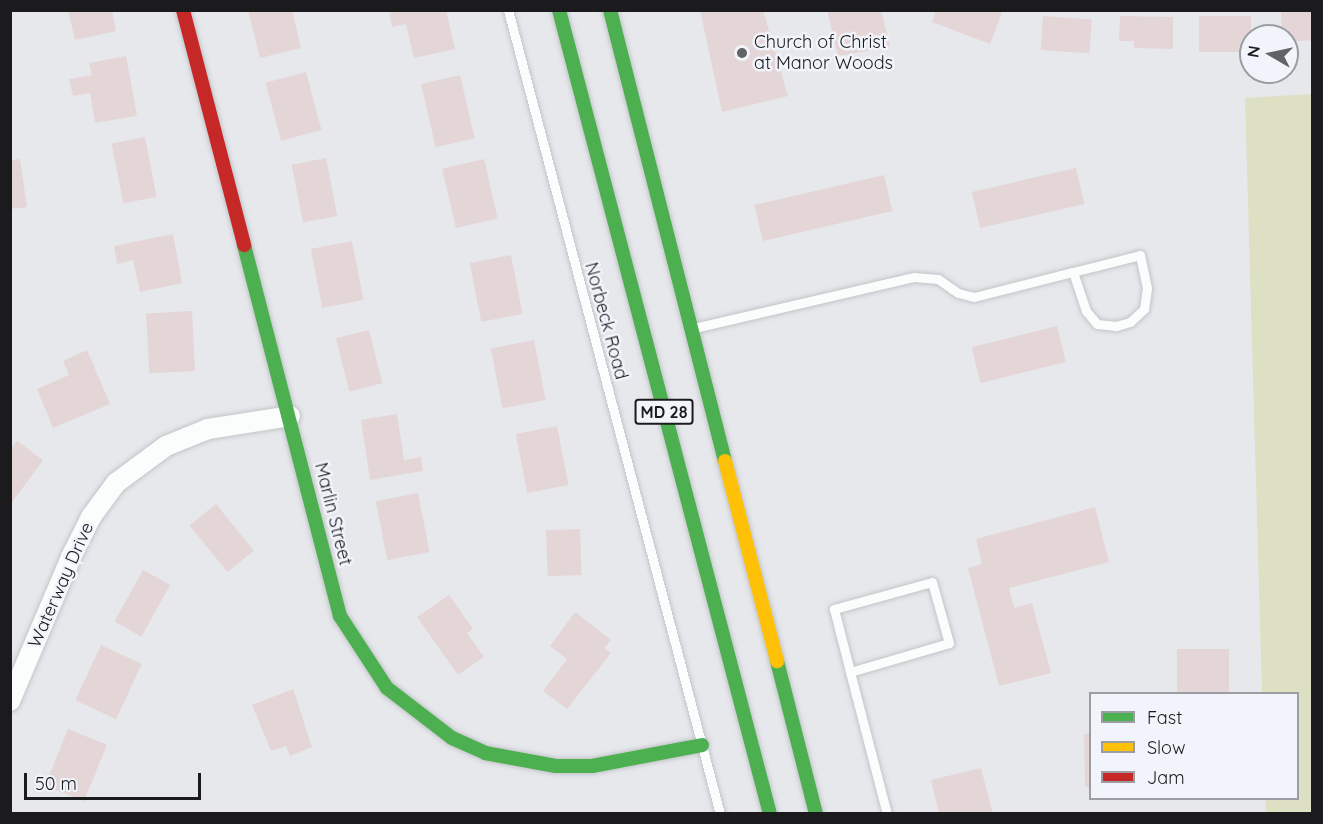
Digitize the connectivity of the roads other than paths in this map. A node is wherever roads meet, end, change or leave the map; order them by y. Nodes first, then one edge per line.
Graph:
1 (183, 10) edge
2 (508, 10) edge
3 (559, 10) edge
4 (610, 10) edge
5 (1072, 272) junction
6 (692, 329) junction
7 (645, 343) junction
8 (290, 416) junction
9 (850, 672) junction
10 (10, 701) edge
11 (702, 745) junction
12 (720, 813) edge
13 (770, 813) edge
14 (816, 813) edge
15 (887, 813) edge

1 - 8 main road, Marlin Street
2 - 11 lane, Norbeck Road
3 - 7 main road, Norbeck Road / MD 28
4 - 6 main road, MD 28
5 - 5 lane
5 - 6 lane
6 - 7 main road
6 - 14 main road, MD 28
7 - 13 main road, Norbeck Road / MD 28
8 - 10 street, Waterway Drive
8 - 11 main road, Marlin Street
9 - 9 lane
9 - 15 lane
11 - 12 lane, Norbeck Road

